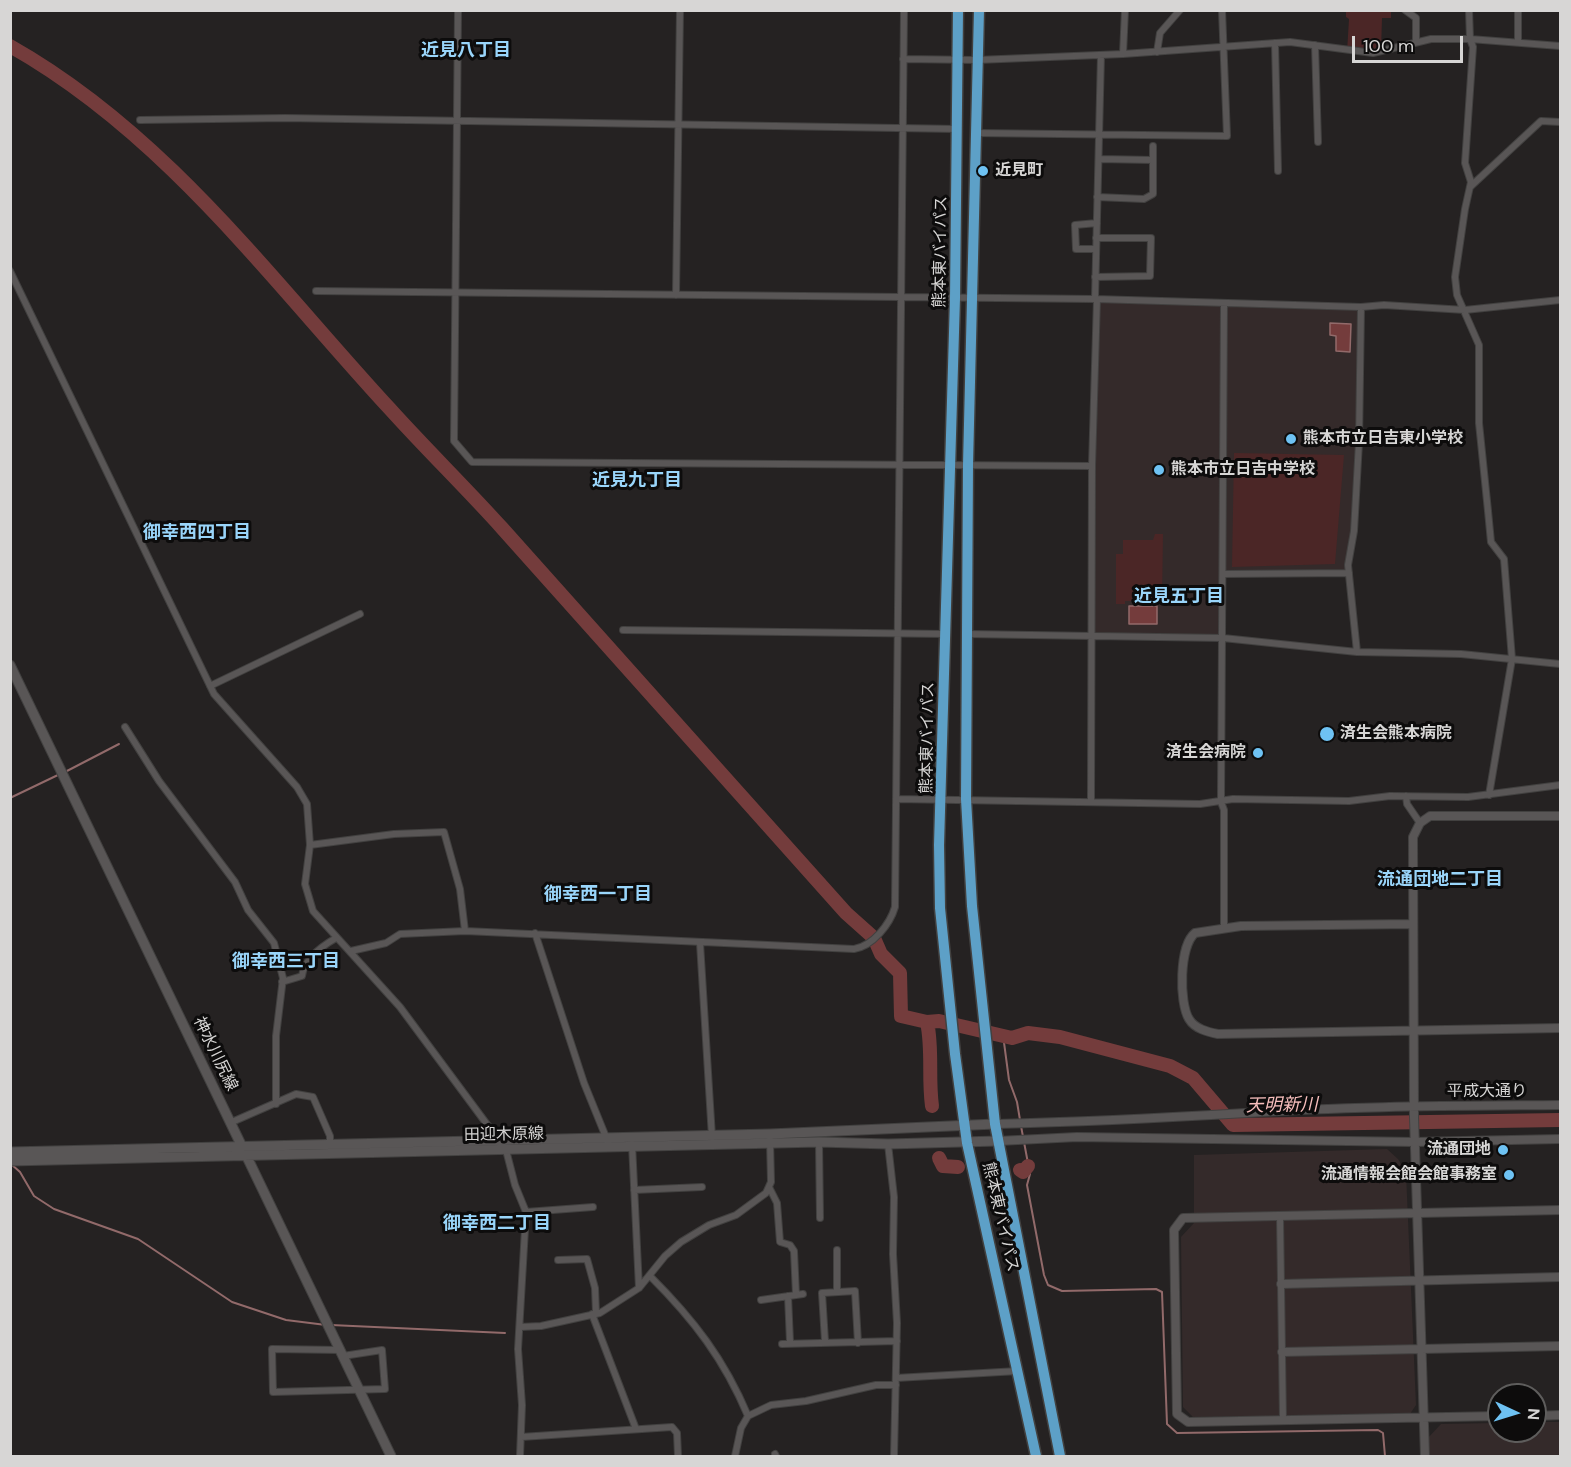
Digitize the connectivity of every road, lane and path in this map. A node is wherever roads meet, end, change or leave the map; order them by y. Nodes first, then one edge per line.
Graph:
1 (458, 10) edge
2 (680, 10) edge
3 (904, 10) edge
4 (959, 10) edge
5 (979, 10) edge
6 (1125, 10) edge
7 (1180, 10) edge
8 (1222, 10) edge
9 (1405, 10) edge
10 (1469, 10) edge
11 (1518, 10) edge
12 (1470, 39) junction
13 (1416, 41) junction
14 (1275, 42) junction
15 (1518, 42) junction
16 (1224, 45) junction
17 (1315, 45) junction
18 (1560, 46) edge
19 (1157, 52) junction
20 (1123, 54) junction
21 (1101, 55) junction
22 (903, 58) junction
23 (958, 59) junction
24 (977, 60) junction
25 (140, 120) dead end
26 (457, 121) junction
27 (1560, 122) edge
28 (678, 124) junction
29 (903, 128) junction
30 (958, 129) junction
31 (975, 133) junction
32 (1099, 134) junction
33 (1318, 142) dead end
34 (1153, 146) dead end
35 (1099, 159) junction
36 (1153, 160) junction
37 (1278, 171) dead end
38 (1470, 187) junction
39 (1097, 198) junction
40 (1097, 223) junction
41 (1096, 238) junction
42 (1096, 249) junction
43 (10, 271) edge
44 (1095, 277) junction
45 (316, 291) dead end
46 (455, 291) junction
47 (676, 295) junction
48 (901, 298) junction
49 (955, 298) junction
50 (974, 298) junction
51 (1096, 299) junction
52 (1560, 300) edge
53 (1224, 303) junction
54 (1361, 307) junction
55 (1465, 310) junction
56 (900, 464) junction
57 (950, 464) junction
58 (968, 465) junction
59 (1092, 466) junction
60 (1349, 573) junction
61 (1223, 574) junction
62 (360, 614) dead end
63 (623, 630) dead end
64 (898, 634) junction
65 (946, 634) junction
66 (966, 634) junction
67 (1091, 637) junction
68 (1223, 638) junction
69 (1357, 652) junction
70 (1512, 658) junction
71 (1560, 664) edge
72 (10, 665) edge
73 (210, 686) junction
74 (125, 727) dead end
75 (1560, 785) edge
76 (1489, 795) junction
77 (1406, 796) junction
78 (896, 799) junction
79 (942, 799) junction
80 (966, 799) junction
81 (1091, 801) junction
82 (1221, 802) junction
83 (1560, 816) edge
84 (1420, 823) junction
85 (310, 845) junction
86 (1412, 924) junction
87 (1224, 928) junction
88 (465, 931) junction
89 (535, 933) junction
90 (336, 938) junction
91 (700, 943) junction
92 (351, 951) junction
93 (282, 982) junction
94 (1560, 1028) edge
95 (1415, 1030) junction
96 (276, 1104) junction
97 (1560, 1105) edge
98 (1414, 1106) junction
99 (232, 1122) junction
100 (995, 1124) junction
101 (965, 1126) junction
102 (770, 1139) junction
103 (1415, 1139) junction
104 (1560, 1139) edge
105 (713, 1140) junction
106 (500, 1141) junction
107 (998, 1141) junction
108 (608, 1142) junction
109 (632, 1142) junction
110 (819, 1142) junction
111 (967, 1143) junction
112 (330, 1144) junction
113 (888, 1144) junction
114 (243, 1145) junction
115 (506, 1150) junction
116 (248, 1156) junction
117 (13, 1157) edge
118 (702, 1187) dead end
119 (769, 1187) junction
120 (634, 1190) junction
121 (593, 1208) dead end
122 (1560, 1210) edge
123 (526, 1212) junction
124 (1417, 1212) junction
125 (1280, 1216) junction
126 (820, 1218) dead end
127 (837, 1250) dead end
128 (558, 1260) dead end
129 (650, 1276) junction
130 (1560, 1277) edge
131 (1419, 1281) junction
132 (1281, 1284) junction
133 (639, 1288) junction
134 (837, 1292) junction
135 (788, 1296) junction
136 (761, 1300) dead end
137 (594, 1313) junction
138 (520, 1326) junction
139 (825, 1341) junction
140 (897, 1341) junction
141 (858, 1343) junction
142 (1560, 1346) edge
143 (1421, 1350) junction
144 (1282, 1352) junction
145 (341, 1353) junction
146 (1018, 1371) junction
147 (896, 1381) junction
148 (360, 1391) junction
149 (748, 1416) junction
150 (1487, 1416) edge
151 (1424, 1417) junction
152 (1282, 1420) junction
153 (636, 1429) junction
154 (521, 1437) junction
155 (391, 1456) edge
156 (520, 1456) edge
157 (678, 1456) edge
158 (735, 1456) edge
159 (894, 1456) edge
160 (1036, 1456) edge
161 (1060, 1456) edge
162 (1425, 1456) edge

1 - 26 street
2 - 28 street
3 - 22 street
4 - 23 highway, 熊本東バイパス
5 - 24 highway, 熊本東バイパス
6 - 20 street
7 - 19 street
8 - 16 street
9 - 13 street
10 - 12 street
11 - 15 street
12 - 13 street
12 - 15 street
12 - 38 street
13 - 17 street
14 - 16 street
14 - 17 street
14 - 37 street
15 - 18 street
16 - 19 street
16 - 32 street
17 - 33 street
19 - 20 street
20 - 21 street
21 - 24 street
21 - 32 street
22 - 23 street
22 - 29 street
23 - 24 street
23 - 30 highway, 熊本東バイパス
24 - 31 highway, 熊本東バイパス
25 - 26 street
26 - 28 street
26 - 46 street
27 - 38 street
28 - 29 street
28 - 47 street
29 - 30 street
29 - 48 street
30 - 49 highway, 熊本東バイパス
31 - 32 street
31 - 50 highway, 熊本東バイパス
32 - 35 street
34 - 36 street
35 - 36 street
35 - 39 street
36 - 39 street
38 - 55 street
39 - 40 street
40 - 41 street
40 - 42 street
41 - 42 street
41 - 44 street
42 - 44 street
43 - 73 street
44 - 51 street
45 - 46 street
46 - 47 street
46 - 56 street
47 - 48 street
48 - 49 street
48 - 56 street
49 - 50 street
49 - 57 highway, 熊本東バイパス
50 - 51 street
50 - 58 highway, 熊本東バイパス
51 - 53 street
51 - 59 street
52 - 55 street
53 - 54 street
53 - 61 street
54 - 55 street
54 - 60 street
55 - 70 street
56 - 57 street
56 - 64 street
57 - 58 street
57 - 65 highway, 熊本東バイパス
58 - 59 street
58 - 66 highway, 熊本東バイパス
59 - 67 street
60 - 61 street
60 - 69 street
61 - 68 street
62 - 73 street
63 - 64 street
64 - 65 street
64 - 78 street
65 - 79 highway, 熊本東バイパス
66 - 67 street
66 - 80 highway, 熊本東バイパス
67 - 68 street
67 - 81 street
68 - 69 street
68 - 82 street
69 - 70 street
70 - 71 street
70 - 76 street
72 - 99 main road, 神水川尻線
73 - 85 street
74 - 93 street
75 - 76 street
76 - 77 street
77 - 82 street
77 - 84 street
78 - 79 street
78 - 91 street
79 - 80 street
79 - 101 highway, 熊本東バイパス
80 - 81 street
80 - 100 highway, 熊本東バイパス
81 - 82 street
82 - 87 street
83 - 84 street
84 - 86 street
85 - 88 street
85 - 90 street
86 - 87 street
86 - 95 street
87 - 95 street
88 - 89 street
88 - 92 street
89 - 91 street
89 - 108 street
90 - 92 street
90 - 93 street
91 - 105 street
92 - 106 street
93 - 96 street
94 - 95 street
95 - 98 street
96 - 99 street
96 - 112 street
97 - 98 street, 平成大通り
98 - 100 street, 平成大通り
98 - 103 street
99 - 114 main road, 神水川尻線
100 - 101 main road, 田迎木原線
100 - 107 highway, 熊本東バイパス
101 - 102 main road, 田迎木原線
101 - 111 highway, 熊本東バイパス
102 - 105 main road, 田迎木原線
102 - 110 main road, 田迎木原線
102 - 119 street
103 - 104 street
103 - 107 street
103 - 124 street
105 - 109 main road, 田迎木原線
106 - 108 main road, 田迎木原線
106 - 112 main road, 田迎木原線
106 - 115 street
107 - 111 main road, 田迎木原線
107 - 161 highway, 熊本東バイパス
108 - 109 main road, 田迎木原線
108 - 115 main road, 田迎木原線
109 - 120 street
110 - 113 main road, 田迎木原線
110 - 126 street
111 - 113 main road, 田迎木原線
111 - 146 highway, 熊本東バイパス
112 - 114 main road, 田迎木原線
113 - 140 street
114 - 116 main road, 神水川尻線
114 - 117 main road, 田迎木原線
115 - 116 main road, 田迎木原線
115 - 123 street
116 - 117 main road, 田迎木原線
116 - 145 main road, 神水川尻線
118 - 120 street
119 - 129 street
119 - 135 street
120 - 133 street
121 - 123 street
122 - 124 street
123 - 138 street
124 - 125 street
124 - 131 street
125 - 132 street
125 - 152 street
127 - 134 street
128 - 137 street
129 - 133 street
129 - 149 street
130 - 131 street
131 - 132 street
131 - 143 street
132 - 144 street
133 - 137 street
134 - 139 street
134 - 141 street
135 - 136 street
135 - 139 street
137 - 138 street
137 - 153 street
138 - 154 street
139 - 141 street
140 - 141 street
140 - 147 street
142 - 143 street
143 - 144 street
143 - 151 street
144 - 152 street
145 - 148 main road, 神水川尻線
145 - 148 street
145 - 148 street
146 - 147 street
146 - 160 highway, 熊本東バイパス
147 - 149 street
147 - 159 street
148 - 155 main road, 神水川尻線
149 - 158 street
150 - 151 street
151 - 152 street
151 - 162 street
153 - 154 street
153 - 157 street
154 - 156 street

